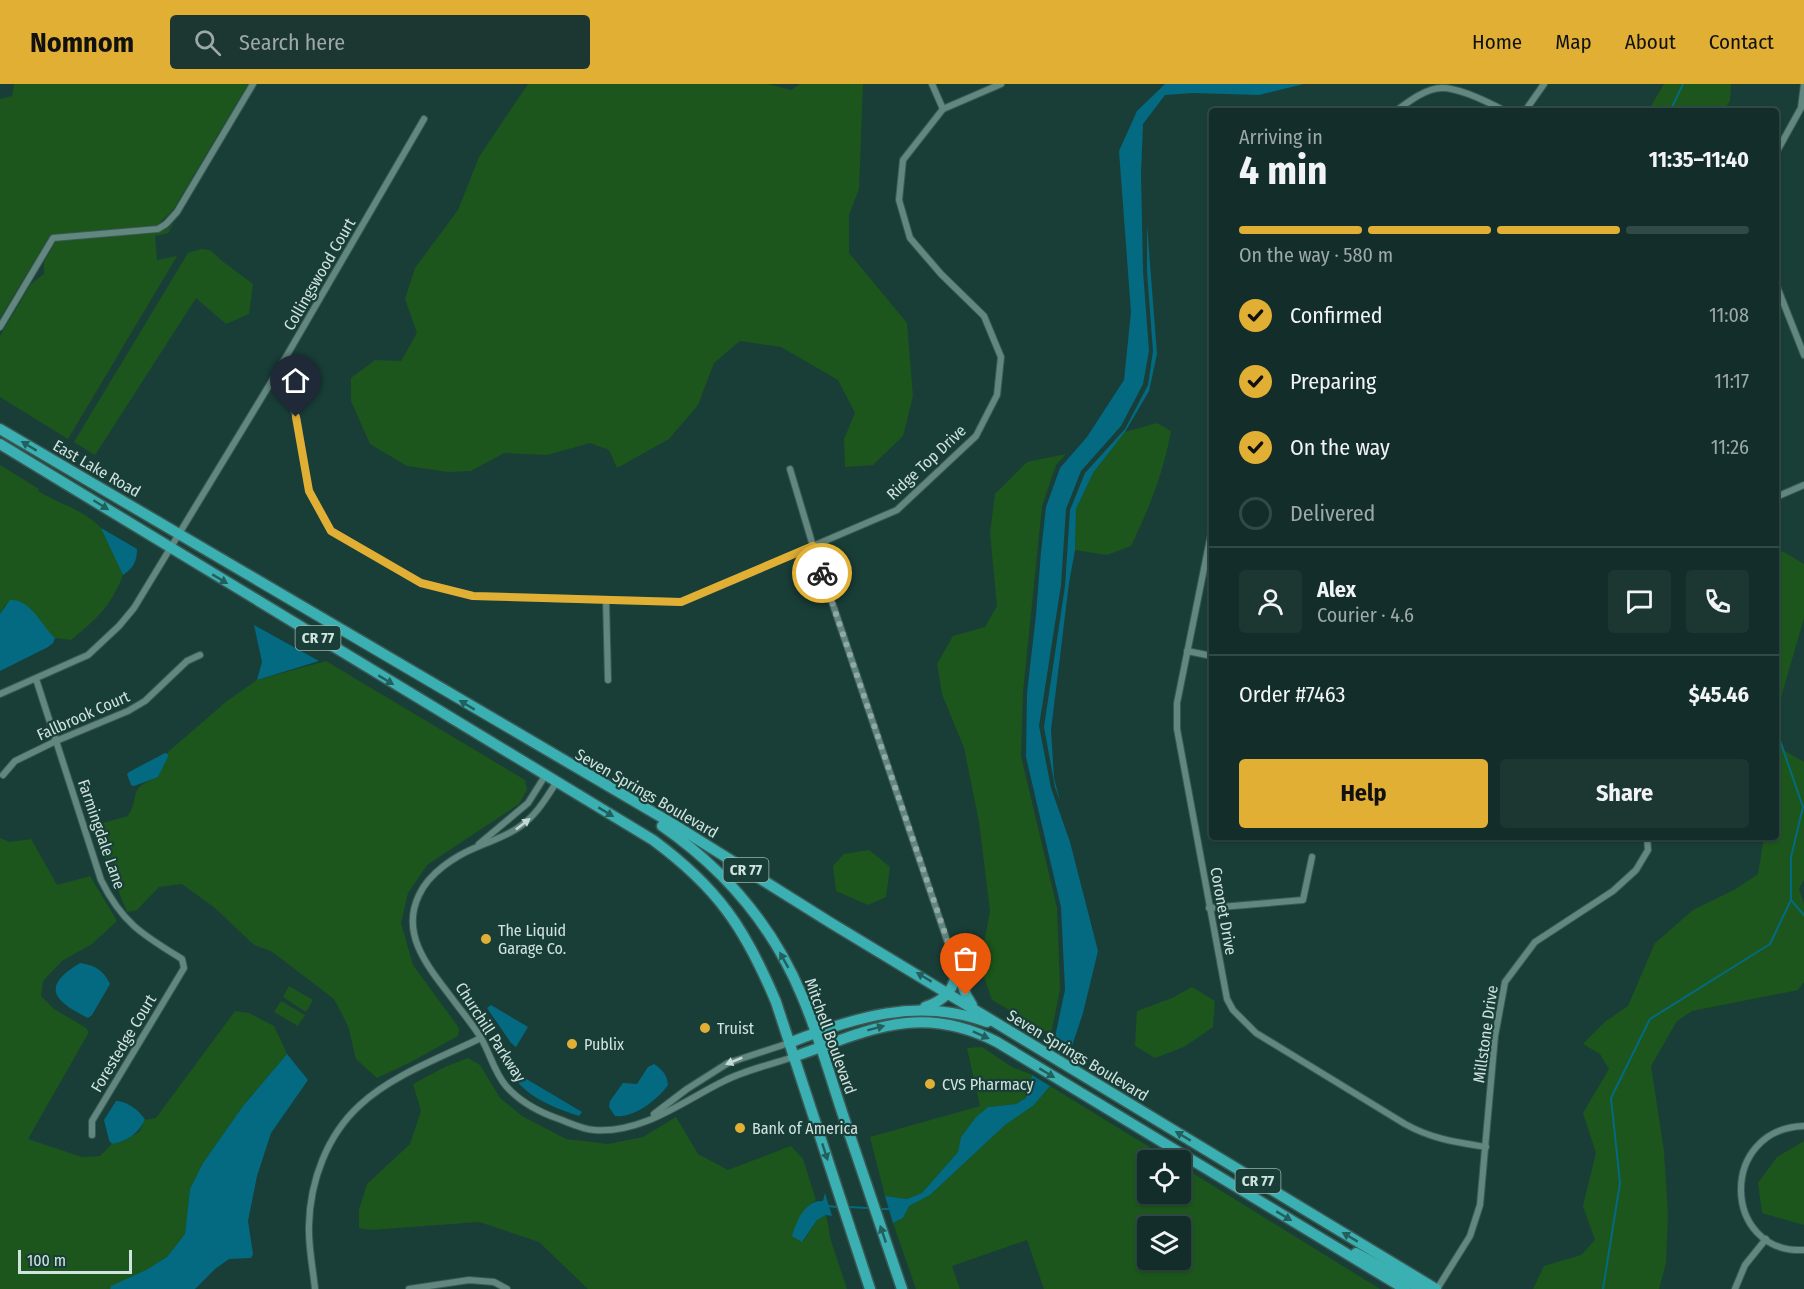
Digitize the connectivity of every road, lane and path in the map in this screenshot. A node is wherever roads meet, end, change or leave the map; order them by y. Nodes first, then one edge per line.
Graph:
1 (253, 84) edge
2 (932, 84) edge
3 (1001, 84) edge
4 (1544, 84) edge
5 (1804, 84) edge
6 (1400, 108) edge
7 (1500, 108) edge
8 (1527, 108) edge
9 (943, 109) junction
10 (424, 119) dead end
11 (1779, 148) edge
12 (1779, 292) edge
13 (0, 327) edge
14 (1804, 355) edge
15 (276, 374) junction
16 (0, 429) edge
17 (0, 444) edge
18 (790, 469) dead end
19 (1804, 485) edge
20 (1779, 496) edge
21 (179, 534) junction
22 (1209, 544) edge
23 (813, 546) junction
24 (170, 548) junction
25 (606, 600) junction
26 (1187, 651) junction
27 (200, 655) dead end
28 (1209, 655) edge
29 (36, 679) junction
30 (608, 680) dead end
31 (0, 694) edge
32 (517, 735) junction
33 (56, 741) junction
34 (3, 775) dead end
35 (545, 776) junction
36 (556, 783) junction
37 (1647, 840) edge
38 (476, 847) junction
39 (1312, 858) dead end
40 (1209, 908) junction
41 (956, 967) junction
42 (184, 968) joint
43 (949, 992) junction
44 (974, 1007) junction
45 (920, 1009) junction
46 (1004, 1028) junction
47 (815, 1032) junction
48 (481, 1038) junction
49 (789, 1043) junction
50 (820, 1048) junction
51 (793, 1057) junction
52 (644, 1122) junction
53 (1804, 1126) edge
54 (92, 1135) dead end
55 (1486, 1147) junction
56 (1767, 1239) junction
57 (1341, 1250) junction
58 (1804, 1250) edge
59 (315, 1289) edge
60 (409, 1289) edge
61 (507, 1289) edge
62 (870, 1289) edge
63 (902, 1289) edge
64 (1405, 1289) edge
65 (1420, 1289) edge
66 (1436, 1289) edge
67 (1735, 1289) edge

1 - 13 street
2 - 9 street
3 - 9 street, Ridge Top Drive
4 - 8 street
5 - 11 street
6 - 7 street
9 - 23 street, Ridge Top Drive
10 - 15 street, Collingswood Court
12 - 14 street
15 - 21 street, Collingswood Court
15 - 25 street, Ridge Top Drive
21 -> 16 main road, East Lake Road / CR 77
17 -> 24 main road, East Lake Road / CR 77
18 - 23 street
19 - 20 street
21 - 24 street, Collingswood Court
32 -> 21 main road, Seven Springs Boulevard / CR 77
22 - 26 street, Coronet Drive
23 - 25 street, Ridge Top Drive
23 - 41 street
24 - 29 street, Collingswood Court
24 -> 35 main road, CR 77
25 - 30 street
26 - 28 street
26 - 40 street, Coronet Drive
27 - 33 street, Fallbrook Court
29 - 31 street, Collingswood Court
29 - 33 street, Farmingdale Lane
43 -> 32 main road, Seven Springs Boulevard / CR 77
47 -> 32 main road, Mitchell Boulevard
33 - 34 street, Fallbrook Court
33 - 42 street, Farmingdale Lane
35 - 36 main road, CR 77
35 - 38 street, Churchill Parkway
38 -> 36 street, Churchill Parkway
36 -> 49 main road, CR 77
37 - 55 street, Millstone Drive
38 - 48 street, Churchill Parkway
39 - 40 street
40 - 55 street, Coronet Drive
41 - 43 main road
41 - 44 main road
42 - 54 street, Forestedge Court
43 - 44 main road, Seven Springs Boulevard / CR 77
43 - 45 main road
44 - 46 main road, Seven Springs Boulevard / CR 77
45 - 46 main road, Churchill Parkway
45 - 47 main road, Churchill Parkway
66 -> 46 main road, Seven Springs Boulevard / CR 77
47 - 49 main road, Churchill Parkway
47 - 50 main road, Mitchell Boulevard
48 - 52 street, Churchill Parkway
48 - 59 street
49 - 51 main road, CR 77
49 -> 52 street, Churchill Parkway
50 - 51 main road, Churchill Parkway / CR 77
50 -> 57 main road, Seven Springs Boulevard / CR 77
63 -> 50 main road, Mitchell Boulevard
51 - 52 street, Churchill Parkway
51 -> 62 main road
53 - 56 street
55 - 66 street, Millstone Drive
56 - 58 street
56 - 67 street
57 - 64 main road, Seven Springs Boulevard / CR 77
57 - 65 main road
60 - 61 street

